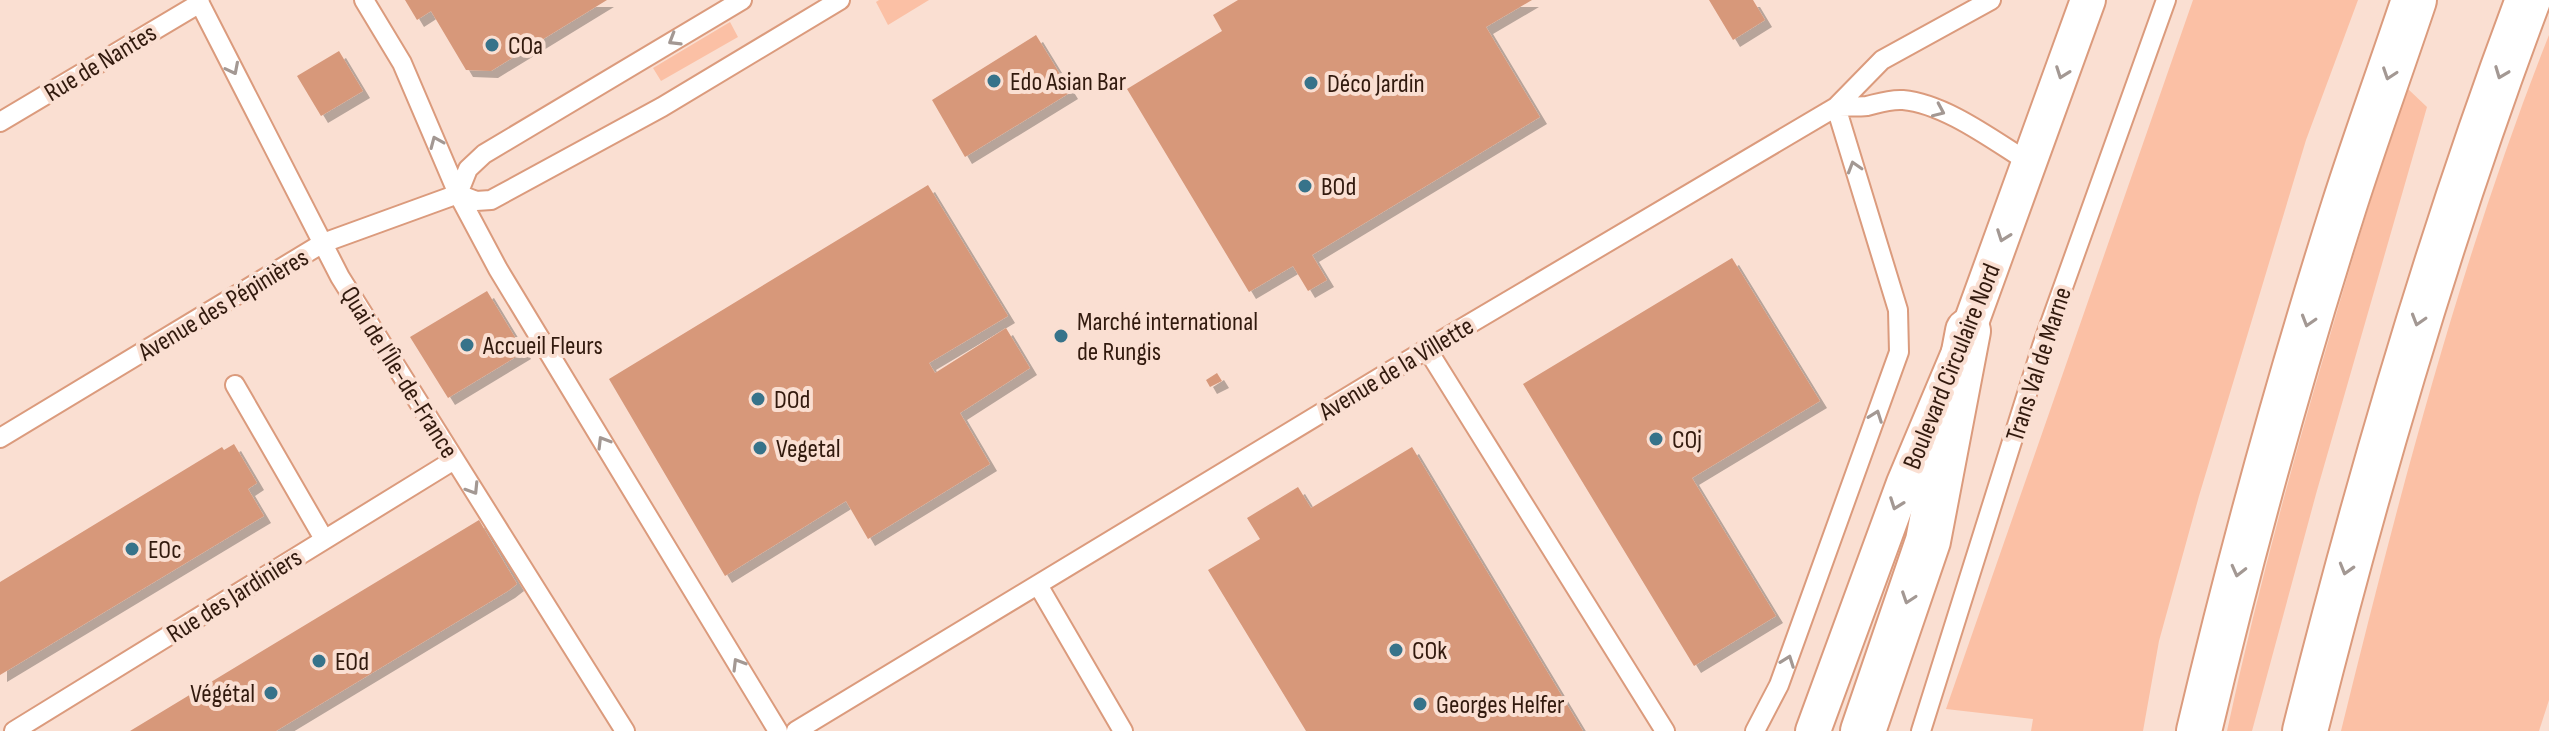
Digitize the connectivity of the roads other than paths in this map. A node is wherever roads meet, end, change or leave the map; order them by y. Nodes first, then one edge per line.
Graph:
1 (364, 0) edge
2 (742, 0) edge
3 (840, 0) edge
4 (1991, 0) edge
5 (2088, 0) edge
6 (2166, 0) edge
7 (2414, 0) edge
8 (2528, 0) edge
9 (199, 2) edge
10 (1836, 107) junction
11 (0, 122) edge
12 (2030, 163) junction
13 (458, 194) junction
14 (323, 243) junction
15 (1968, 331) junction
16 (1427, 349) junction
17 (235, 385) dead end
18 (0, 438) edge
19 (454, 460) junction
20 (324, 539) junction
21 (1038, 585) junction
22 (14, 731) edge
23 (625, 731) edge
24 (778, 731) edge
25 (796, 731) edge
26 (1123, 731) edge
27 (1665, 731) edge
28 (1755, 731) edge
29 (1813, 731) edge
30 (1863, 731) edge
31 (1921, 731) edge
32 (2199, 731) edge
33 (2305, 731) edge

13 -> 1 lane
2 -> 13 lane
3 - 13 lane, Avenue des Pépinières
4 - 10 lane, Avenue de la Villette
5 -> 12 street, Boulevard Circulaire Nord
6 - 31 lane, Trans Val de Marne
7 -> 32 highway
8 -> 33 highway
9 - 11 lane, Rue de Nantes
9 -> 14 lane, Quai de l'Île-de-France
10 -> 12 lane
10 - 16 lane, Avenue de la Villette
28 -> 10 lane
12 -> 15 street, Boulevard Circulaire Nord
13 - 14 lane, Avenue des Pépinières
24 -> 13 lane
14 - 18 lane, Avenue des Pépinières
14 - 19 lane, Quai de l'Île-de-France
15 -> 29 street, Boulevard Circulaire Nord
15 -> 30 highway
16 - 21 lane, Avenue de la Villette
16 - 27 lane
17 - 20 lane
19 - 20 lane, Rue des Jardiniers
19 -> 23 lane, Quai de l'Île-de-France
20 - 22 lane, Rue des Jardiniers
21 - 25 lane, Avenue de la Villette
21 - 26 lane

